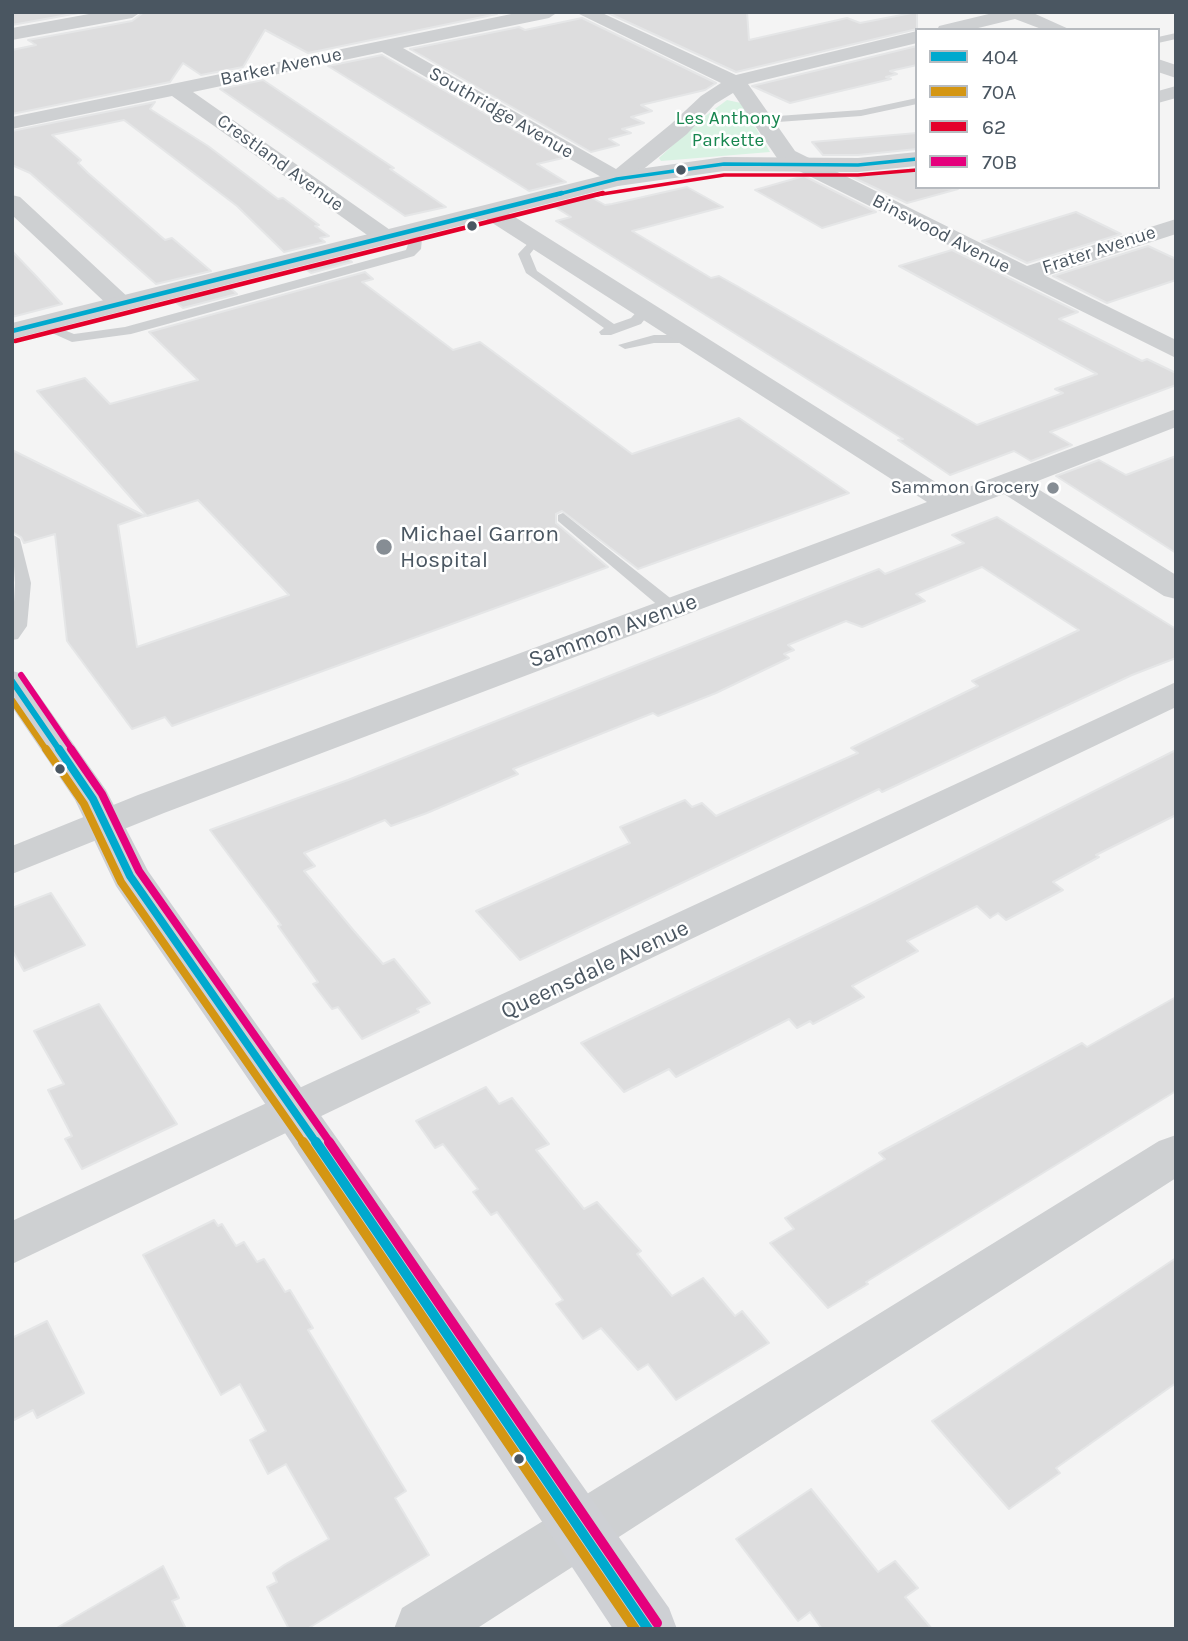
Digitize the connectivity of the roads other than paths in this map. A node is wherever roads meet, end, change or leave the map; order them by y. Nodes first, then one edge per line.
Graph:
1 (132, 12) edge
2 (549, 12) edge
3 (584, 12) edge
4 (1017, 13) edge
5 (954, 28) edge
6 (1057, 28) edge
7 (12, 34) edge
8 (915, 37) edge
9 (386, 46) junction
10 (736, 82) junction
11 (176, 89) junction
12 (915, 101) edge
13 (764, 120) junction
14 (12, 123) edge
15 (915, 159) edge
16 (803, 165) junction
17 (617, 179) junction
18 (12, 202) edge
19 (491, 212) junction
20 (1176, 226) edge
21 (410, 231) junction
22 (385, 237) junction
23 (535, 240) junction
24 (1023, 275) junction
25 (121, 304) junction
26 (646, 310) junction
27 (39, 324) junction
28 (12, 331) edge
29 (691, 339) junction
30 (625, 345) dead end
31 (1176, 350) edge
32 (1176, 417) edge
33 (1007, 484) junction
34 (950, 504) junction
35 (563, 518) dead end
36 (12, 539) edge
37 (1176, 589) edge
38 (673, 609) junction
39 (12, 635) edge
40 (12, 681) edge
41 (1176, 693) edge
42 (104, 824) junction
43 (12, 861) edge
44 (295, 1111) junction
45 (1176, 1154) edge
46 (12, 1244) edge
47 (580, 1530) junction
48 (423, 1629) edge
49 (648, 1629) edge

1 - 7 street
2 - 9 street, Barker Avenue
3 - 10 street, Binswood Avenue
4 - 5 street
4 - 6 street
8 - 10 street
9 - 11 street, Barker Avenue
9 - 17 street, Southridge Avenue
10 - 13 street, Binswood Avenue
10 - 17 street
11 - 14 street, Barker Avenue
11 - 22 street, Crestland Avenue
12 - 13 lane
13 - 16 street, Binswood Avenue
15 - 16 street
16 - 17 street
16 - 24 street, Binswood Avenue
17 - 19 street
18 - 25 street
19 - 21 street
19 - 23 street
20 - 24 street, Frater Avenue
21 - 22 street
21 - 27 lane
22 - 25 street
23 - 26 street
23 - 26 lane
24 - 31 street, Binswood Avenue
25 - 27 street
26 - 29 street
27 - 28 street
29 - 30 lane
29 - 34 street
32 - 33 street, Sammon Avenue
33 - 34 street, Sammon Avenue
33 - 37 street
34 - 38 street, Sammon Avenue
35 - 38 lane
36 - 39 lane
38 - 42 street, Sammon Avenue
40 - 42 main road
41 - 44 street, Queensdale Avenue
42 - 43 street, Sammon Avenue
42 - 44 main road
44 - 46 street, Queensdale Avenue
44 - 47 main road
45 - 47 street
47 - 48 street
47 - 49 main road

